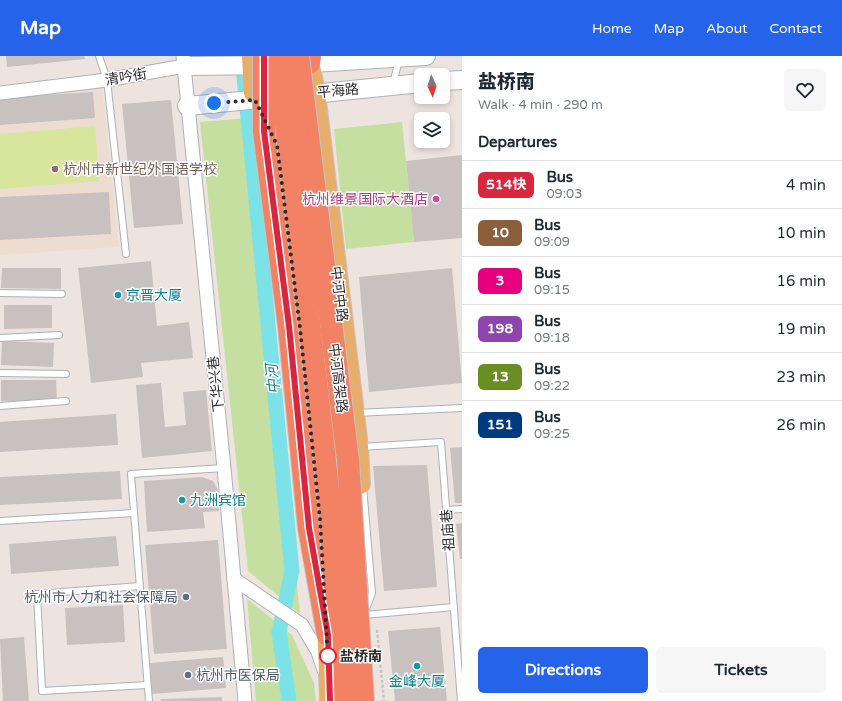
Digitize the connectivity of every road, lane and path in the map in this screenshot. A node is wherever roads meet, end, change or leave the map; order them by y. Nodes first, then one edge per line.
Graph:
1 (99, 56) edge
2 (278, 56) edge
3 (426, 56) edge
4 (400, 57) edge
5 (306, 58) edge
6 (256, 59) edge
7 (184, 61) edge
8 (107, 80) junction
9 (462, 80) edge
10 (450, 81) edge
11 (414, 84) edge
12 (393, 86) junction
13 (0, 93) edge
14 (315, 93) junction
15 (255, 100) junction
16 (187, 106) junction
17 (126, 254) dead end
18 (0, 293) edge
19 (62, 294) dead end
20 (59, 335) dead end
21 (0, 338) edge
22 (0, 373) edge
23 (66, 374) dead end
24 (66, 401) dead end
25 (0, 406) edge
26 (462, 408) edge
27 (354, 413) junction
28 (358, 447) junction
29 (224, 468) junction
30 (462, 509) edge
31 (446, 510) junction
32 (134, 513) junction
33 (0, 520) edge
34 (234, 579) junction
35 (140, 586) junction
36 (454, 607) junction
37 (364, 615) junction
38 (328, 635) junction
39 (148, 685) junction
40 (329, 692) edge
41 (149, 701) edge
42 (245, 701) edge
43 (343, 701) edge
44 (363, 701) edge
45 (373, 701) edge
46 (461, 701) edge

1 - 8 lane
2 - 43 highway, 中河高架路, bridge
3 - 4 main road, 平海路
4 - 5 main road, 平海路
4 - 12 lane
5 - 6 main road, 平海路
5 - 14 main road, 中河中路
5 - 44 highway, 中河高架路, bridge
6 - 7 main road, 清吟街
6 - 15 main road
6 - 38 highway, bridge
7 - 8 street, 清吟街
7 - 16 street, 下华兴巷
8 - 13 street, 清吟街
8 - 17 lane
9 - 10 main road
11 - 12 main road, 平海路
12 - 14 main road, 平海路
14 - 15 main road, 平海路
14 - 27 main road, 中河中路
15 - 16 main road
15 - 38 main road
16 - 29 street, 下华兴巷
18 - 19 lane
20 - 21 lane
22 - 23 lane
24 - 25 lane
26 - 27 lane
27 - 28 main road, 中河中路
28 - 31 lane, 祖庙巷
28 - 37 main road, 中河中路
29 - 32 lane
29 - 34 street, 下华兴巷
30 - 31 lane
31 - 36 lane, 祖庙巷
32 - 33 lane
32 - 35 lane
34 - 40 street
34 - 42 street, 下华兴巷
35 - 39 lane
35 - 39 lane
36 - 37 lane
36 - 46 lane, 祖庙巷
37 - 45 main road, 中河中路
38 - 40 main road
39 - 41 lane

